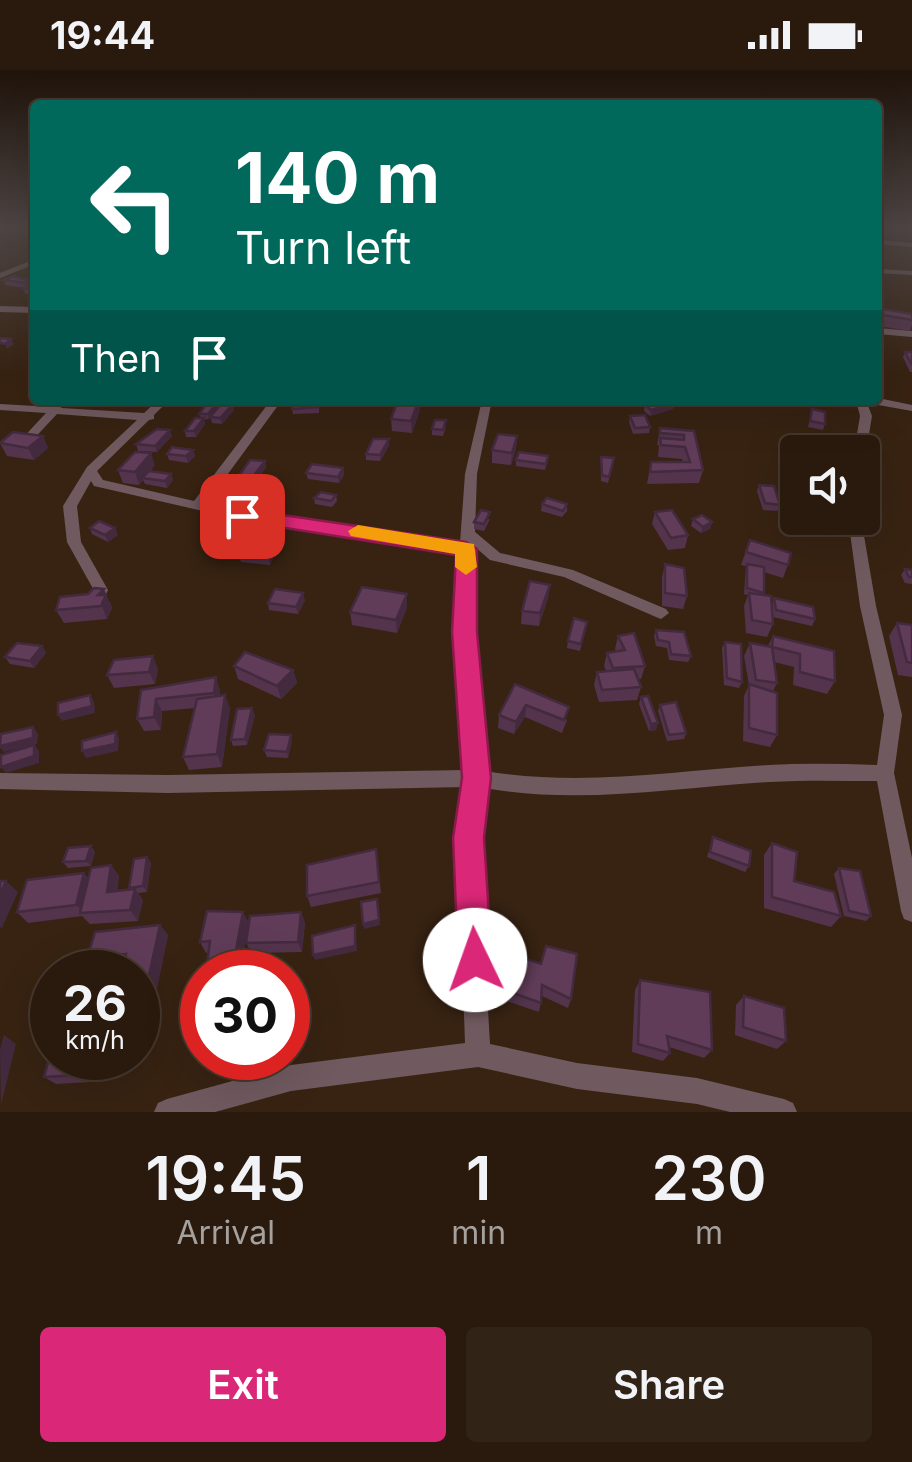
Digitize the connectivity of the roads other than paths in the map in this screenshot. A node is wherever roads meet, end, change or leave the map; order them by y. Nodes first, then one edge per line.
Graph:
1 (0, 309) edge
2 (30, 310) edge
3 (882, 331) edge
4 (912, 334) edge
5 (882, 402) edge
6 (160, 405) edge
7 (274, 405) edge
8 (486, 405) edge
9 (862, 405) edge
10 (0, 407) edge
11 (56, 408) junction
12 (912, 408) edge
13 (150, 416) junction
14 (863, 435) edge
15 (24, 443) edge
16 (90, 470) junction
17 (199, 504) junction
18 (858, 535) edge
19 (467, 542) junction
20 (100, 590) edge
21 (661, 613) dead end
22 (903, 717) edge
23 (885, 773) junction
24 (476, 778) junction
25 (0, 780) edge
26 (912, 910) edge
27 (478, 1054) junction
28 (168, 1112) edge
29 (784, 1112) edge

1 - 2 street
3 - 4 street
5 - 12 street
6 - 13 street
7 - 17 street
8 - 19 street
9 - 14 street
10 - 11 street
11 - 13 street
11 - 15 street
13 - 16 street
16 - 17 street
16 - 20 street
17 - 19 street
18 - 22 street
19 - 21 street
19 - 24 street
22 - 23 street
23 - 24 street
23 - 26 street
24 - 25 street
24 - 27 street
27 - 28 street
27 - 29 street

